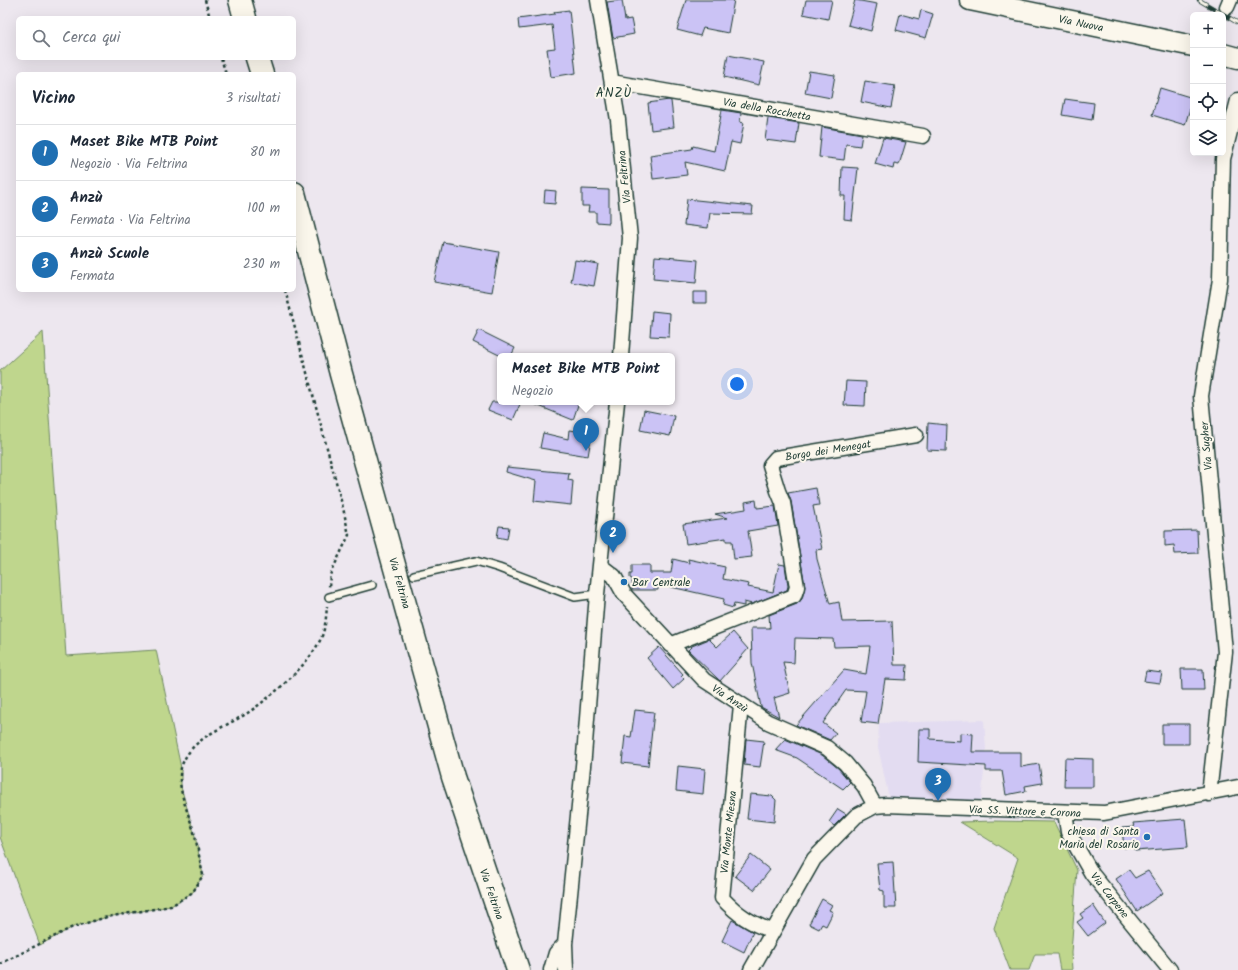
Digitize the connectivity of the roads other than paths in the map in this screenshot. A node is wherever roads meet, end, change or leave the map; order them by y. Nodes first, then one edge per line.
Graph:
1 (240, 0) edge
2 (598, 0) edge
3 (974, 0) edge
4 (244, 16) edge
5 (1190, 45) edge
6 (1226, 55) edge
7 (1238, 58) edge
8 (258, 60) edge
9 (262, 72) edge
10 (612, 82) junction
11 (1238, 100) edge
12 (923, 136) dead end
13 (296, 201) edge
14 (621, 353) edge
15 (617, 405) edge
16 (916, 435) dead end
17 (601, 566) junction
18 (414, 575) dead end
19 (372, 585) dead end
20 (597, 594) junction
21 (329, 597) road end
22 (670, 645) junction
23 (741, 705) junction
24 (1238, 787) edge
25 (1209, 794) junction
26 (875, 806) junction
27 (1065, 812) junction
28 (772, 931) junction
29 (565, 944) junction
30 (518, 970) edge
31 (551, 970) edge
32 (566, 970) edge
33 (751, 970) edge
34 (1170, 970) edge

1 - 4 main road
2 - 10 street, Via Feltrina
3 - 5 street, Via Nuova
6 - 7 street
8 - 9 main road
10 - 12 street, Via della Rocchetta
10 - 14 street, Via Feltrina
11 - 25 street, Via Sugher
13 - 30 main road, Via Feltrina
15 - 17 street
16 - 22 street, Borgo dei Menegat
17 - 20 street
17 - 22 street, Via Anzù
18 - 20 lane
19 - 21 lane
20 - 29 street
22 - 23 street, Via Anzù
23 - 26 street, Via Anzù
23 - 28 street, Via Monte Miesna
24 - 25 street, Via SS. Vittore e Corona
25 - 27 street, Via SS. Vittore e Corona
26 - 27 street, Via SS. Vittore e Corona
26 - 28 street, Via SS. Vittore e Corona
27 - 34 street, Via Carpene
28 - 33 street, Via SS. Vittore e Corona
29 - 31 street
29 - 32 street

